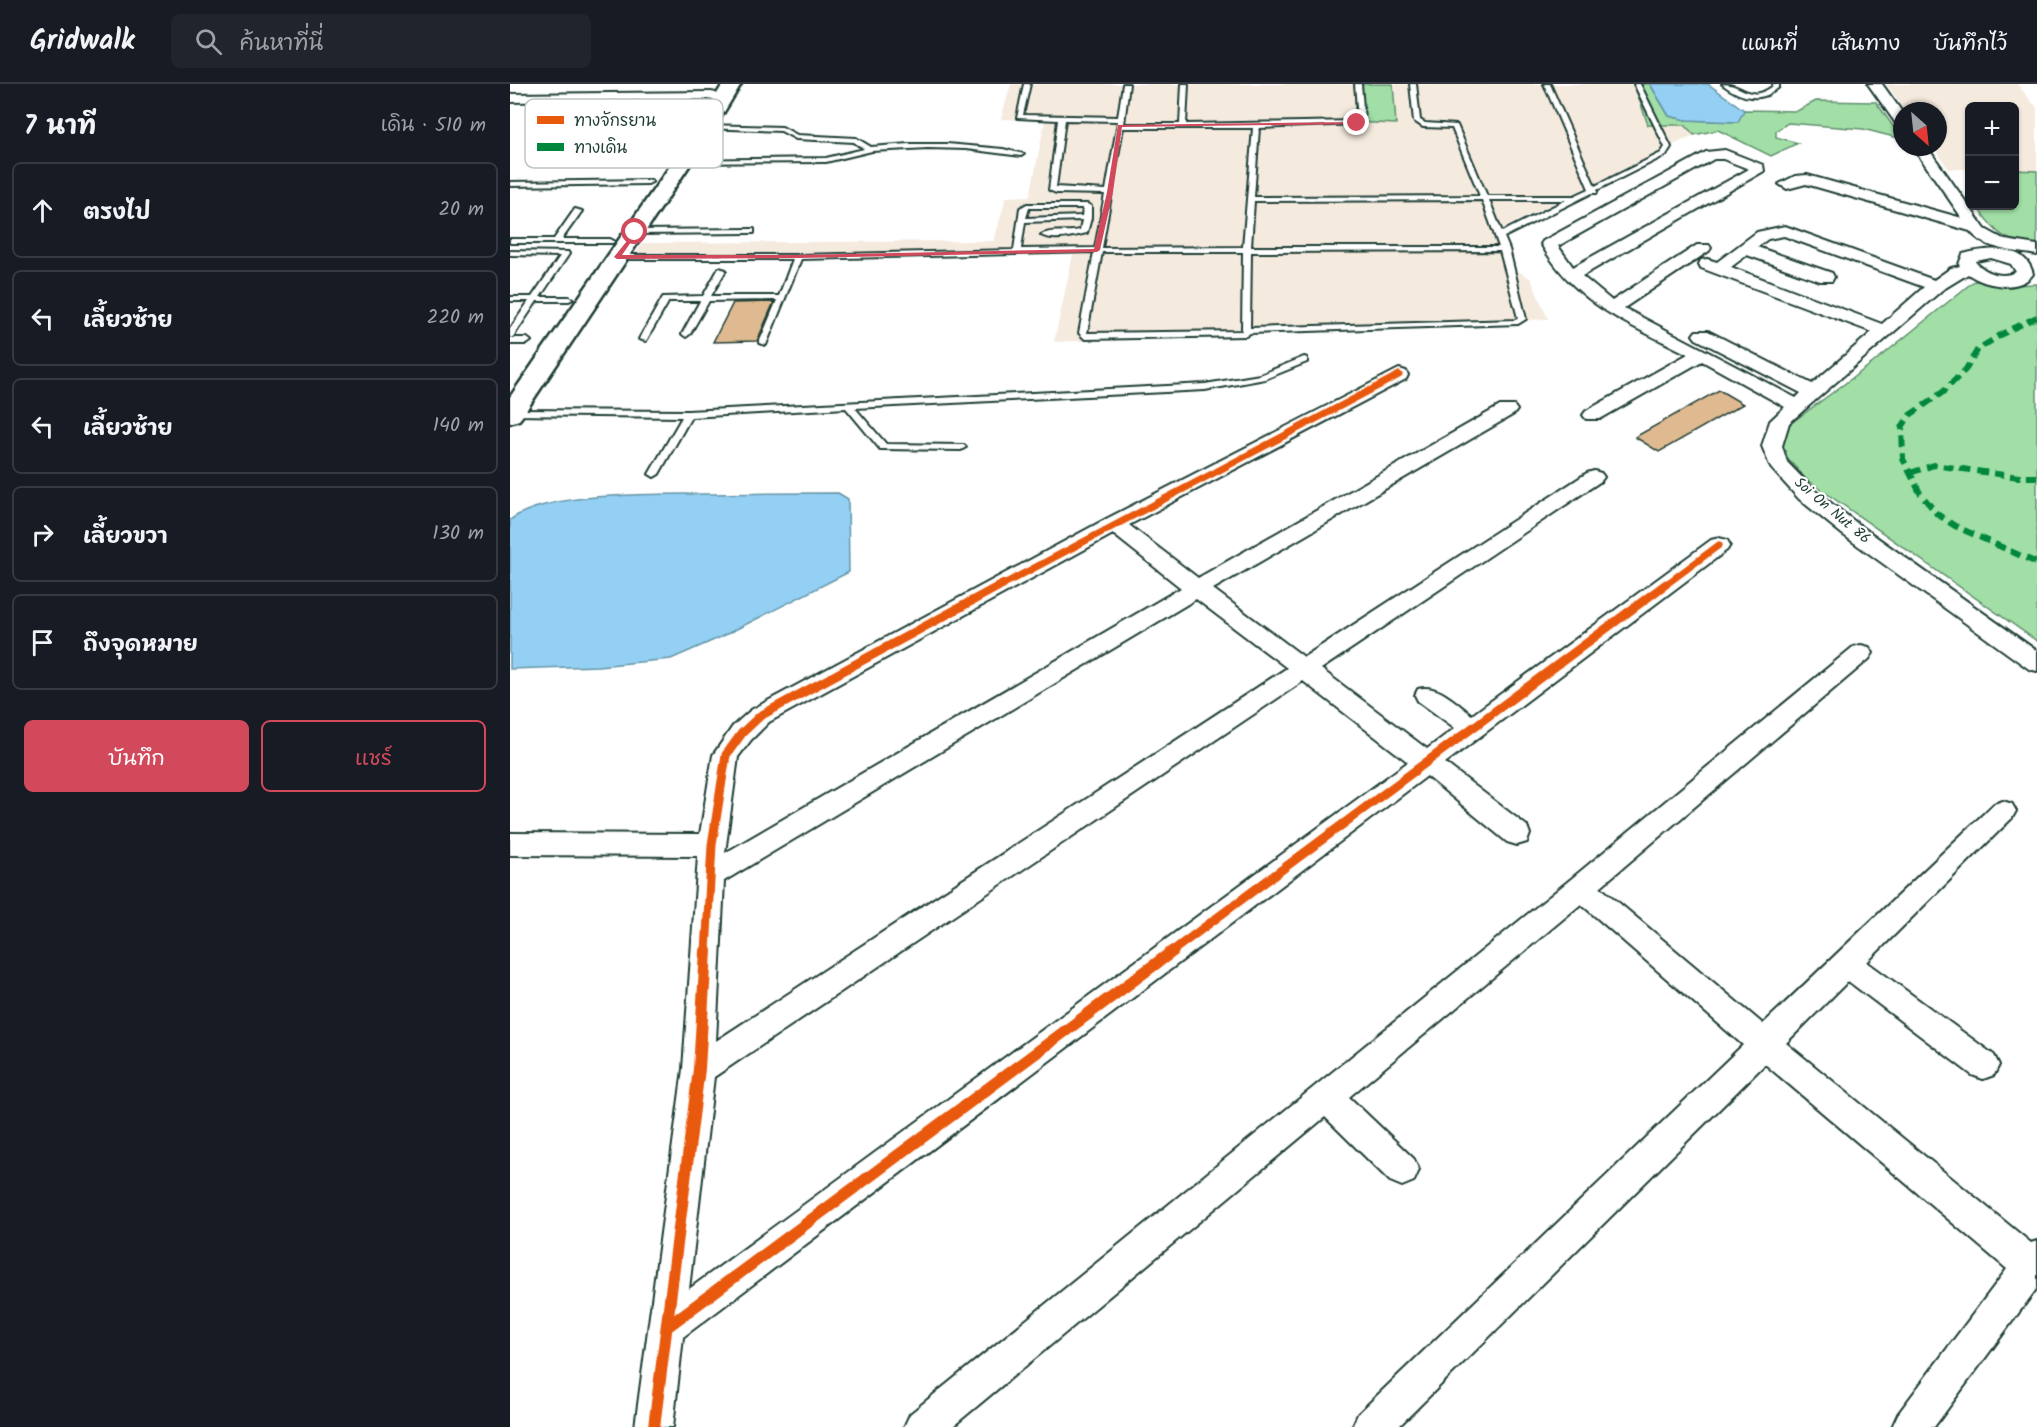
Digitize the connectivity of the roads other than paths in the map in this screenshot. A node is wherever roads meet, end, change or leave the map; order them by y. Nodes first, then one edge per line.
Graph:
1 (732, 84) edge
2 (1028, 84) edge
3 (1126, 84) edge
4 (1185, 84) edge
5 (1358, 84) edge
6 (1413, 84) edge
7 (1547, 84) edge
8 (1637, 84) edge
9 (1725, 84) edge
10 (1776, 84) edge
11 (1875, 84) edge
12 (714, 90) edge
13 (510, 98) edge
14 (723, 99) edge
15 (1893, 109) edge
16 (1062, 118) junction
17 (1121, 122) junction
18 (1183, 125) junction
19 (1256, 126) junction
20 (723, 127) edge
21 (869, 149) junction
22 (1021, 154) dead end
23 (1926, 156) edge
24 (723, 161) edge
25 (658, 168) edge
26 (676, 168) edge
27 (648, 182) junction
28 (510, 184) edge
29 (1787, 184) dead end
30 (1594, 191) junction
31 (1110, 192) junction
32 (1485, 198) junction
33 (1578, 198) junction
34 (1250, 199) junction
35 (578, 211) dead end
36 (1087, 218) junction
37 (1022, 220) junction
38 (1975, 227) junction
39 (751, 231) dead end
40 (635, 232) junction
41 (1045, 235) dead end
42 (1500, 236) junction
43 (510, 241) edge
44 (556, 241) junction
45 (613, 249) junction
46 (1505, 249) junction
47 (1746, 249) junction
48 (1097, 250) junction
49 (2037, 250) edge
50 (1247, 251) junction
51 (1017, 252) junction
52 (510, 253) edge
53 (798, 256) junction
54 (1719, 269) junction
55 (1971, 269) dead end
56 (722, 270) dead end
57 (1573, 274) junction
58 (1826, 277) dead end
59 (1935, 286) junction
60 (706, 298) junction
61 (782, 298) junction
62 (510, 299) edge
63 (534, 299) junction
64 (569, 299) junction
65 (1612, 309) junction
66 (1682, 325) dead end
67 (1884, 331) junction
68 (1247, 332) junction
69 (687, 334) dead end
70 (510, 335) edge
71 (643, 339) dead end
72 (510, 341) edge
73 (527, 341) dead end
74 (763, 343) dead end
75 (1702, 354) junction
76 (1304, 360) dead end
77 (1399, 375) dead end
78 (510, 383) edge
79 (1814, 392) junction
80 (849, 406) junction
81 (1797, 406) junction
82 (1507, 410) dead end
83 (511, 414) edge
84 (688, 414) junction
85 (1593, 415) dead end
86 (961, 447) dead end
87 (654, 474) dead end
88 (1594, 477) dead end
89 (1114, 524) junction
90 (1719, 545) dead end
91 (1196, 589) junction
92 (1861, 653) dead end
93 (2037, 663) edge
94 (1303, 668) junction
95 (1427, 695) dead end
96 (1472, 728) junction
97 (1427, 761) junction
98 (2003, 811) dead end
99 (1517, 834) dead end
100 (510, 844) edge
101 (712, 845) junction
102 (711, 875) junction
103 (1581, 887) junction
104 (1846, 963) junction
105 (1763, 1043) junction
106 (1983, 1065) dead end
107 (699, 1069) junction
108 (1326, 1096) junction
109 (1402, 1170) dead end
110 (2035, 1265) edge
111 (667, 1327) junction
112 (654, 1427) edge
113 (923, 1427) edge
114 (1371, 1427) edge
115 (1911, 1427) edge

1 - 14 main road
2 - 16 lane
3 - 17 lane
4 - 18 lane
5 - 19 lane
6 - 32 lane
7 - 30 lane
8 - 30 lane
9 - 10 lane
11 - 15 street
12 - 13 street
16 - 17 lane
16 - 31 lane
17 - 18 lane
17 - 31 lane
18 - 19 lane
19 - 34 lane
20 - 21 lane
21 - 22 lane
21 - 24 lane
23 - 38 street
25 - 27 main road
26 - 40 main road
27 - 28 lane
27 - 45 main road
29 - 38 street
30 - 33 lane
31 - 48 lane
32 - 33 lane
32 - 34 lane
32 - 42 lane
33 - 42 lane
34 - 50 lane
35 - 44 lane
36 - 37 lane
36 - 37 lane
36 - 41 lane
37 - 51 lane
38 - 49 street
39 - 40 lane
40 - 45 main road
42 - 46 lane
43 - 44 lane
44 - 45 lane
45 - 53 lane
45 - 64 main road
45 - 83 main road
46 - 50 lane
46 - 68 lane
47 - 54 street
47 - 58 street
47 - 59 street
48 - 50 lane
48 - 51 lane
48 - 68 lane
50 - 68 lane
51 - 53 lane
52 - 63 lane
53 - 61 lane
54 - 65 street
54 - 67 street
55 - 59 street, Soi On Nut 86
56 - 60 lane
57 - 57 street
57 - 65 street
59 - 67 street, Soi On Nut 86
60 - 61 lane
60 - 69 lane
60 - 71 lane
61 - 74 lane
62 - 63 lane
63 - 64 lane
63 - 70 lane
64 - 78 main road
65 - 75 street
66 - 79 street
67 - 79 street, Soi On Nut 86
72 - 73 lane
75 - 81 street
75 - 85 street
76 - 80 lane
77 - 89 street
79 - 81 street, Soi On Nut 86
80 - 84 lane
80 - 86 lane
81 - 93 street, Soi On Nut 86
82 - 91 street
83 - 84 lane
84 - 87 lane
88 - 94 street
89 - 91 street
89 - 101 street
90 - 96 street
91 - 94 street
91 - 102 street
92 - 103 street
94 - 97 street
94 - 107 street
95 - 96 street
96 - 97 street
97 - 99 street
97 - 111 street
98 - 104 street
100 - 101 street
101 - 102 street
102 - 107 street
103 - 105 street
103 - 108 street
104 - 105 street
104 - 106 street
105 - 110 street
105 - 114 street
107 - 111 street
108 - 109 street
108 - 113 street
110 - 115 street
111 - 112 street

